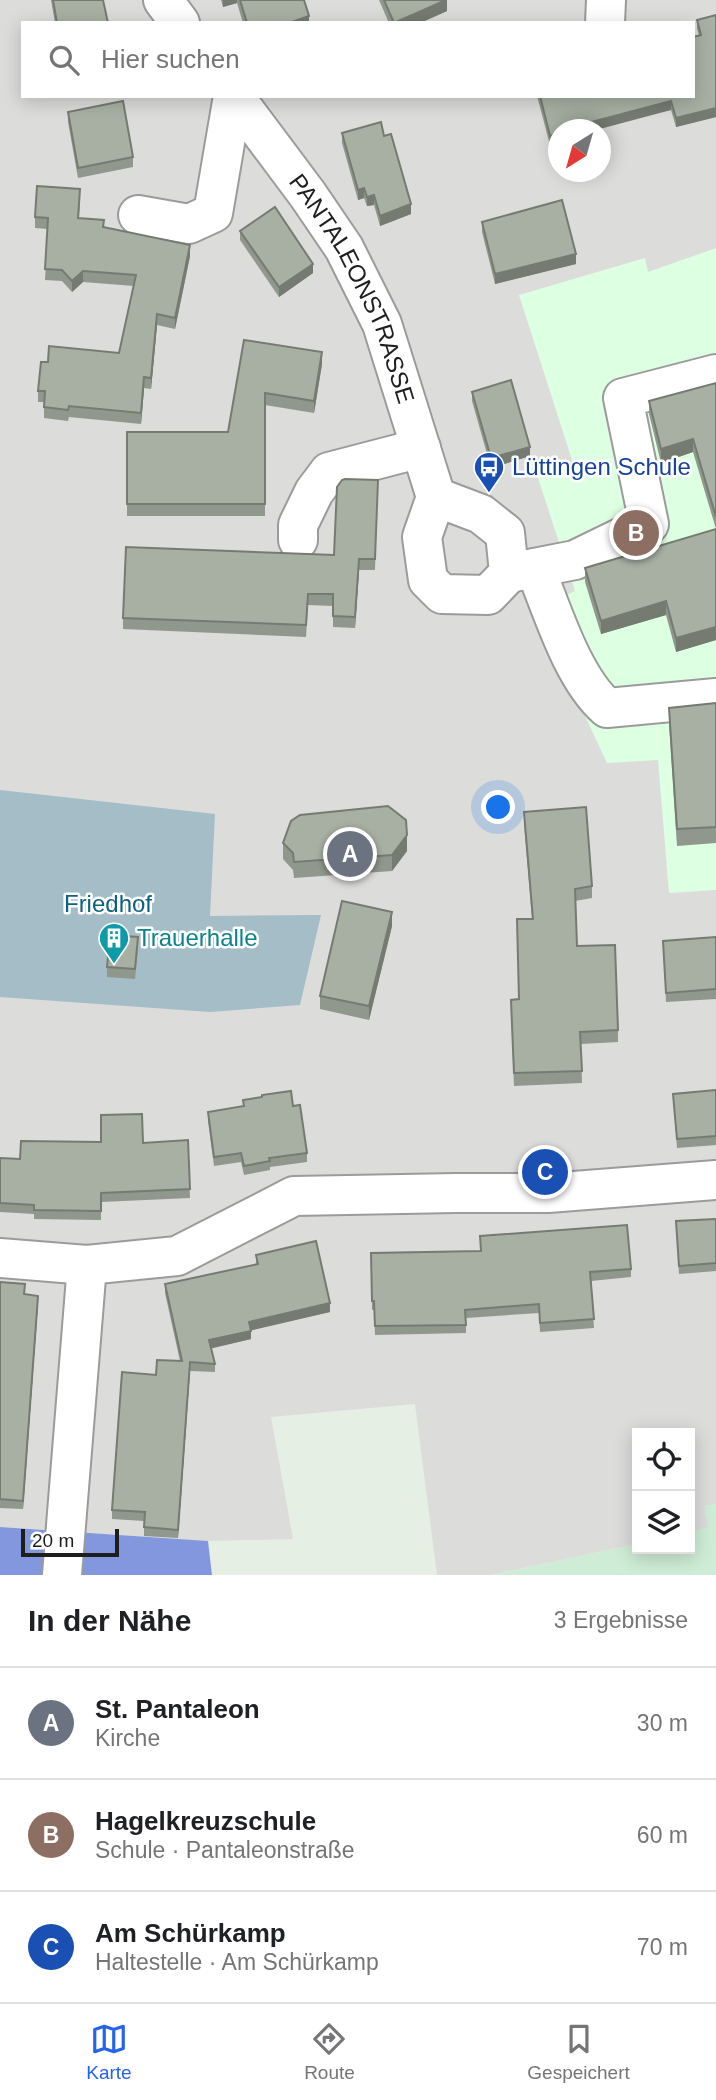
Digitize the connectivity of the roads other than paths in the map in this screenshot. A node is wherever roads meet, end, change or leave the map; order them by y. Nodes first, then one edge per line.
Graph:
1 (163, 0) edge
2 (606, 0) edge
3 (179, 21) edge
4 (605, 21) edge
5 (233, 98) edge
6 (235, 98) edge
7 (138, 215) dead end
8 (716, 374) edge
9 (421, 448) junction
10 (436, 497) junction
11 (298, 540) dead end
12 (522, 571) junction
13 (716, 698) edge
14 (716, 1180) edge
15 (0, 1258) edge
16 (87, 1265) junction
17 (62, 1575) edge

1 - 3 street
2 - 4 street
5 - 7 street
6 - 9 street, PANTALEONSTRASSE
8 - 12 street
9 - 10 street, PANTALEONSTRASSE
9 - 11 street
10 - 12 street
10 - 12 street
12 - 13 street
14 - 16 street
15 - 16 street
16 - 17 street

